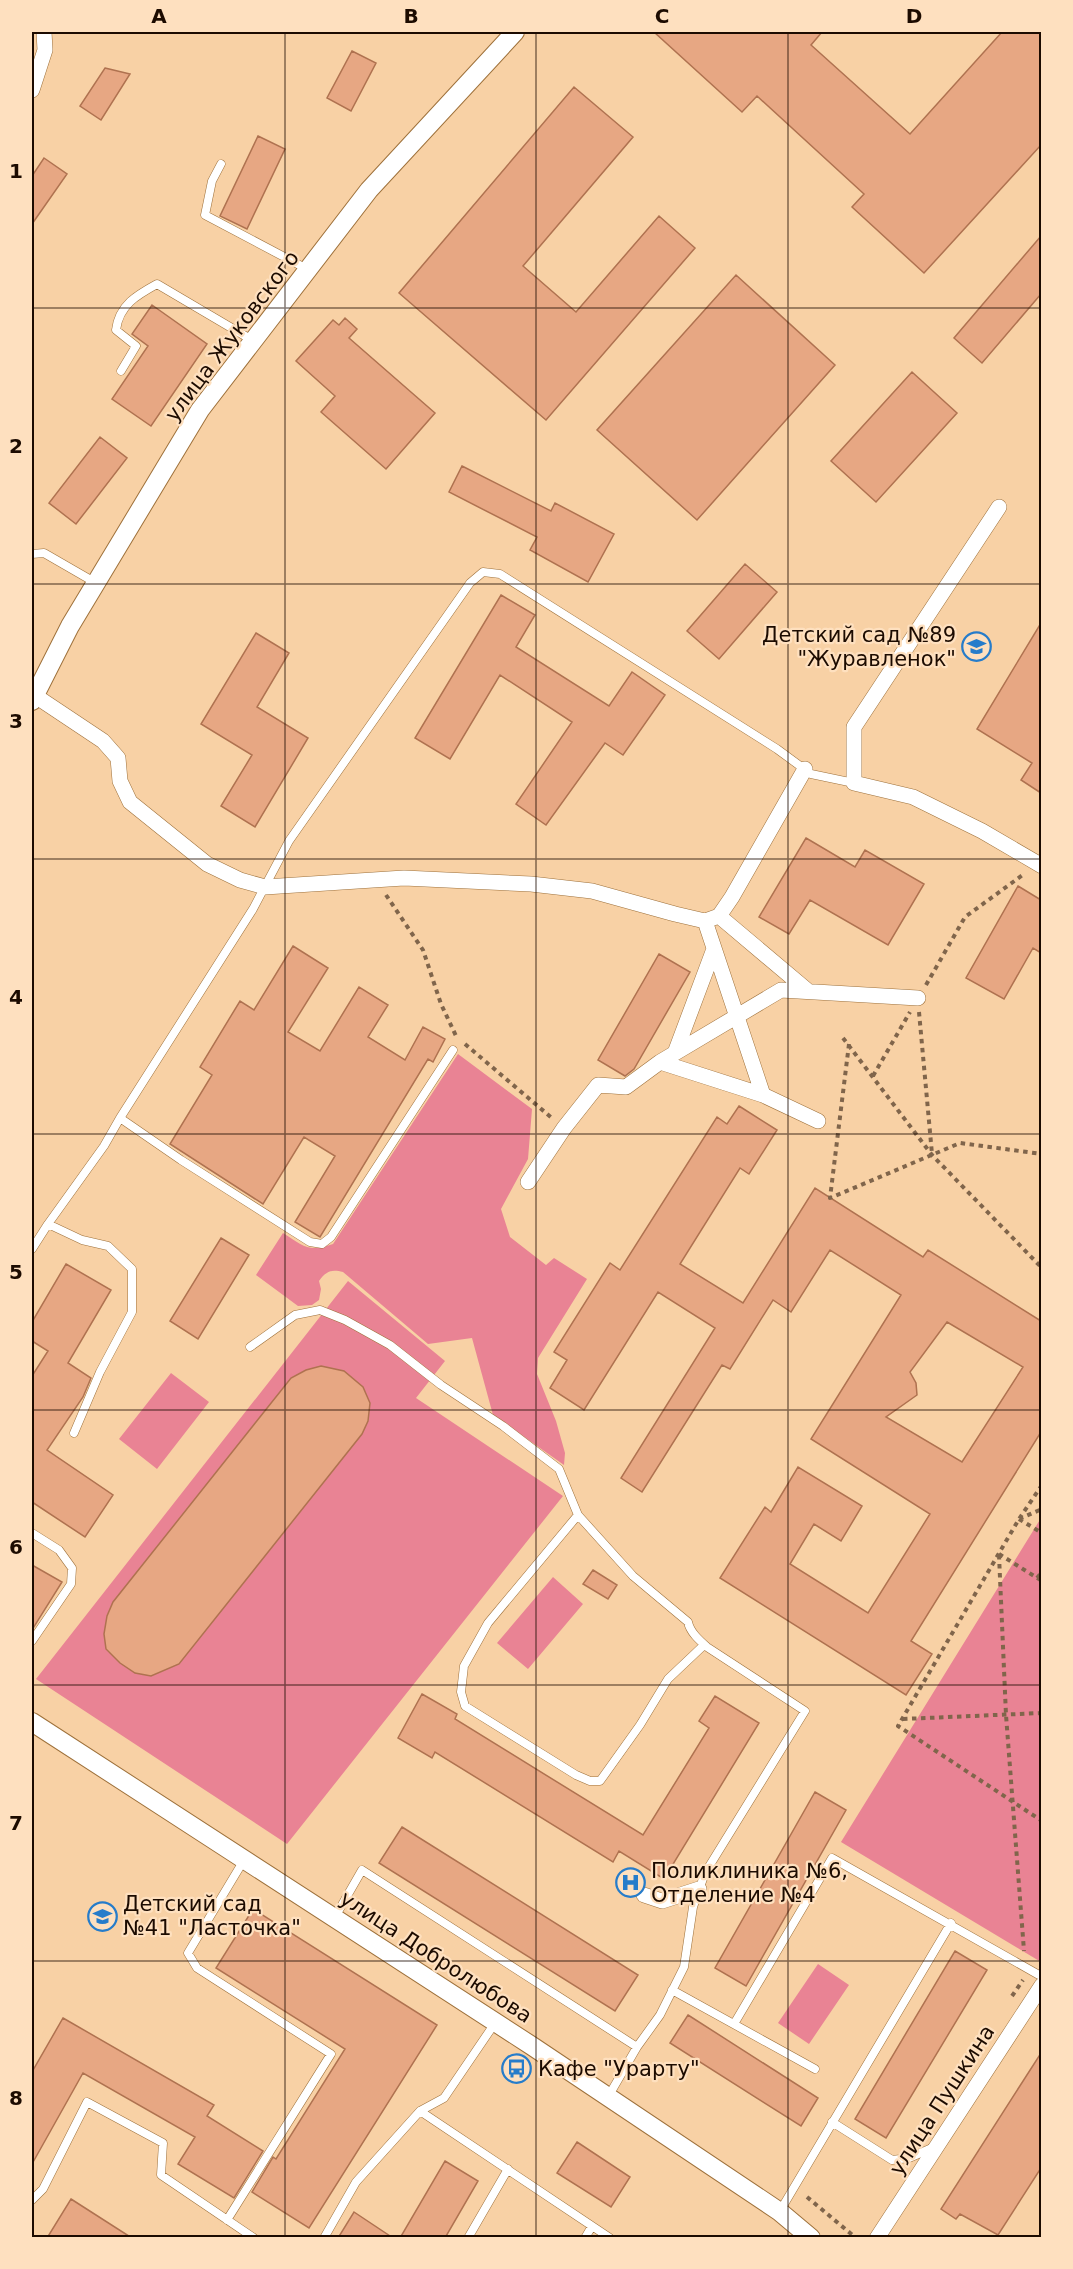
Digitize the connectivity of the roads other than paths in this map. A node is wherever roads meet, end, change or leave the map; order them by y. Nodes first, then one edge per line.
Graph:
1 (44, 32) edge
2 (515, 32) edge
3 (32, 90) edge
4 (221, 164) dead end
5 (308, 270) junction
6 (254, 341) junction
7 (120, 371) dead end
8 (999, 507) dead end
9 (32, 554) edge
10 (96, 583) junction
11 (33, 698) edge
12 (805, 769) junction
13 (854, 783) junction
14 (1040, 865) edge
15 (264, 887) junction
16 (712, 918) junction
17 (714, 949) junction
18 (807, 991) junction
19 (918, 998) road end
20 (737, 1015) junction
21 (453, 1050) dead end
22 (675, 1053) junction
23 (660, 1062) junction
24 (763, 1095) junction
25 (120, 1118) junction
26 (818, 1121) dead end
27 (528, 1182) dead end
28 (48, 1224) junction
29 (32, 1249) edge
30 (250, 1347) dead end
31 (74, 1433) dead end
32 (578, 1515) junction
33 (32, 1533) edge
34 (32, 1641) edge
35 (704, 1645) junction
36 (32, 1722) edge
37 (244, 1860) junction
38 (699, 1889) junction
39 (644, 1895) dead end
40 (335, 1917) junction
41 (951, 1923) junction
42 (1040, 1980) edge
43 (672, 1990) junction
44 (495, 2022) junction
45 (734, 2024) junction
46 (637, 2047) junction
47 (816, 2069) dead end
48 (608, 2098) junction
49 (420, 2111) junction
50 (832, 2122) junction
51 (936, 2146) junction
52 (508, 2169) junction
53 (32, 2200) edge
54 (780, 2212) junction
55 (227, 2220) junction
56 (592, 2226) junction
57 (806, 2236) edge
58 (254, 2238) edge
59 (324, 2238) edge
60 (468, 2238) edge
61 (585, 2238) edge
62 (610, 2238) edge
63 (877, 2238) edge

1 - 3 street
2 - 5 street, улица Жуковского
4 - 5 lane
5 - 6 street, улица Жуковского
6 - 7 lane
6 - 10 street, улица Жуковского
8 - 13 street
9 - 10 lane
10 - 11 street, улица Жуковского
11 - 15 street
12 - 13 lane
12 - 15 lane
12 - 16 street
13 - 14 street
15 - 16 street
15 - 25 lane
16 - 17 street
16 - 18 street
17 - 20 street
17 - 22 street
18 - 19 street
18 - 20 street
20 - 22 street
20 - 24 street
21 - 25 lane
22 - 23 street
23 - 24 street
23 - 27 street
24 - 26 street
25 - 28 lane
28 - 29 lane
28 - 31 lane
30 - 32 lane
32 - 35 lane
32 - 35 lane
33 - 34 lane
35 - 38 lane
36 - 37 street, улица Добролюбова
37 - 40 street, улица Добролюбова
37 - 55 lane
38 - 39 street
38 - 43 lane
40 - 44 street, улица Добролюбова
40 - 46 lane
41 - 42 lane
41 - 45 lane
41 - 50 lane
42 - 51 street, улица Пушкина
43 - 45 lane
43 - 46 lane
44 - 48 street, улица Добролюбова
44 - 49 lane
45 - 47 lane
46 - 48 lane
48 - 54 street, улица Добролюбова
49 - 52 lane
49 - 59 lane
50 - 51 lane
50 - 54 lane
51 - 63 street, улица Пушкина
52 - 56 lane
52 - 60 lane
53 - 55 lane
54 - 57 street, улица Добролюбова
55 - 58 lane
56 - 61 lane
56 - 62 lane

